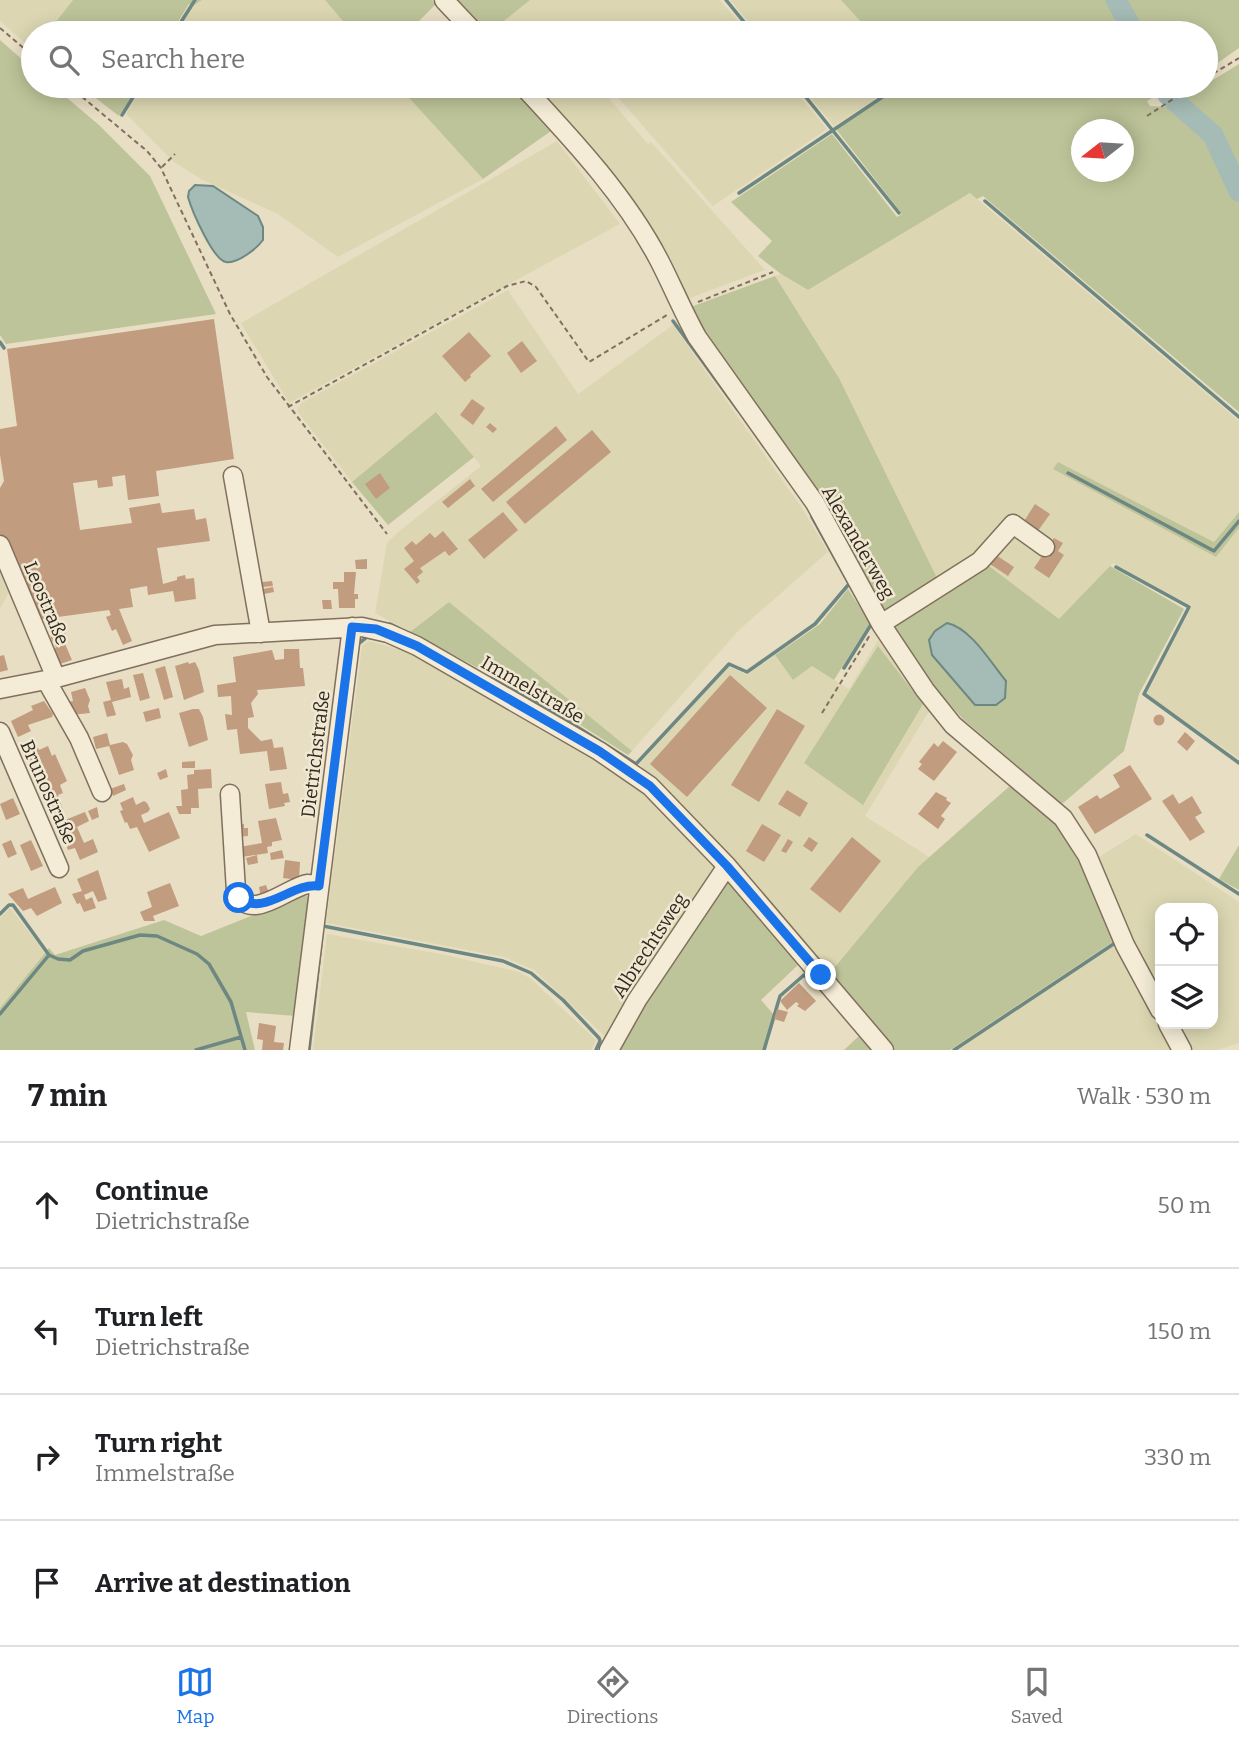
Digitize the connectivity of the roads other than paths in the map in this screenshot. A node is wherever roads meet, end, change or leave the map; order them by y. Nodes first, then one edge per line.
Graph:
1 (444, 0) edge
2 (464, 21) edge
3 (534, 98) edge
4 (233, 476) dead end
5 (0, 545) edge
6 (1045, 547) dead end
7 (881, 624) junction
8 (352, 627) junction
9 (261, 633) junction
10 (51, 679) junction
11 (0, 689) edge
12 (0, 732) edge
13 (102, 792) dead end
14 (230, 794) dead end
15 (727, 866) junction
16 (59, 868) dead end
17 (319, 886) junction
18 (1155, 1001) edge
19 (1171, 1029) edge
20 (299, 1050) edge
21 (609, 1050) edge
22 (884, 1050) edge
23 (1182, 1050) edge

1 - 2 street
3 - 7 street, Alexanderweg
4 - 9 street
5 - 10 street, Leostraße
6 - 7 street
7 - 18 street, Alexanderweg
8 - 9 street, Immelstraße
8 - 15 street, Immelstraße
8 - 17 street, Dietrichstraße
9 - 10 street, Immelstraße
10 - 11 street, Immelstraße
10 - 13 street
12 - 16 street, Brunostraße
14 - 17 street
15 - 21 street, Albrechtsweg
15 - 22 street, Immelstraße
17 - 20 street, Dietrichstraße
19 - 23 street

